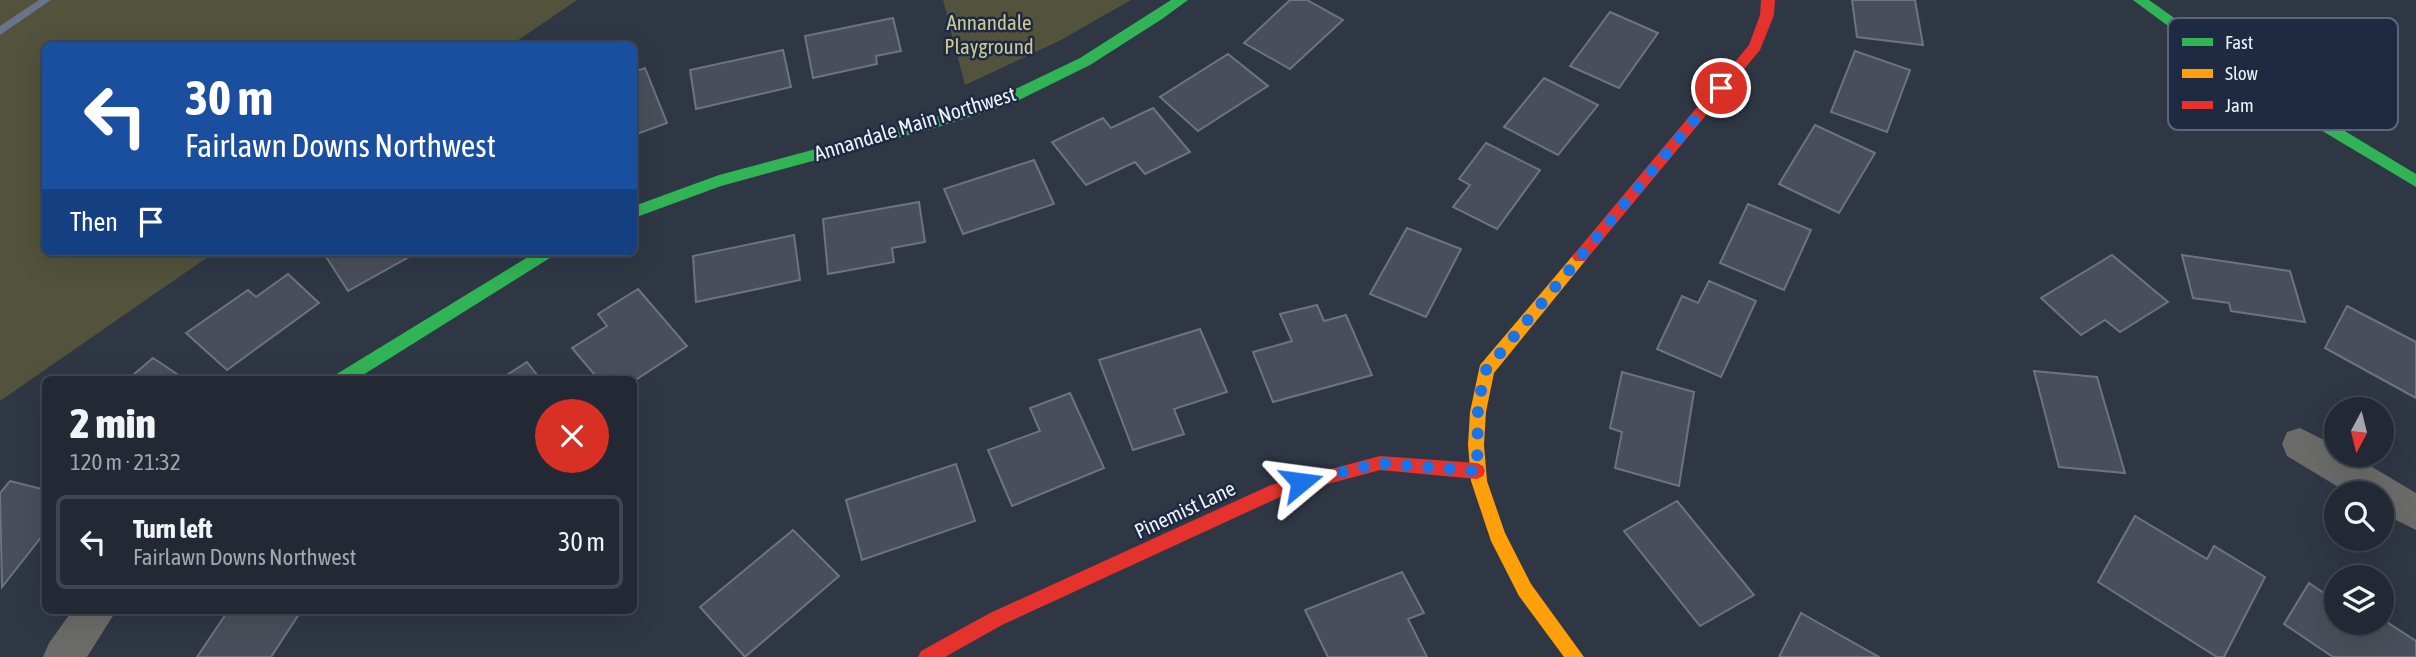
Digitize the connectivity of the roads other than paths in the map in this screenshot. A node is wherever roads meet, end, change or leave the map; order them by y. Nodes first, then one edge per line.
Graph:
1 (1181, 0) edge
2 (1768, 0) edge
3 (2140, 0) edge
4 (2168, 20) edge
5 (2332, 130) edge
6 (2416, 181) edge
7 (637, 211) edge
8 (542, 256) edge
9 (347, 376) edge
10 (2300, 444) dead end
11 (1477, 471) junction
12 (2416, 513) edge
13 (94, 614) edge
14 (63, 657) edge
15 (926, 657) edge
16 (1575, 657) edge

1 - 7 street, Annandale Main Northwest
2 - 11 street
3 - 4 street
5 - 6 street
8 - 9 street
10 - 12 street
11 - 15 street, Pinemist Lane
11 - 16 street
13 - 14 street

